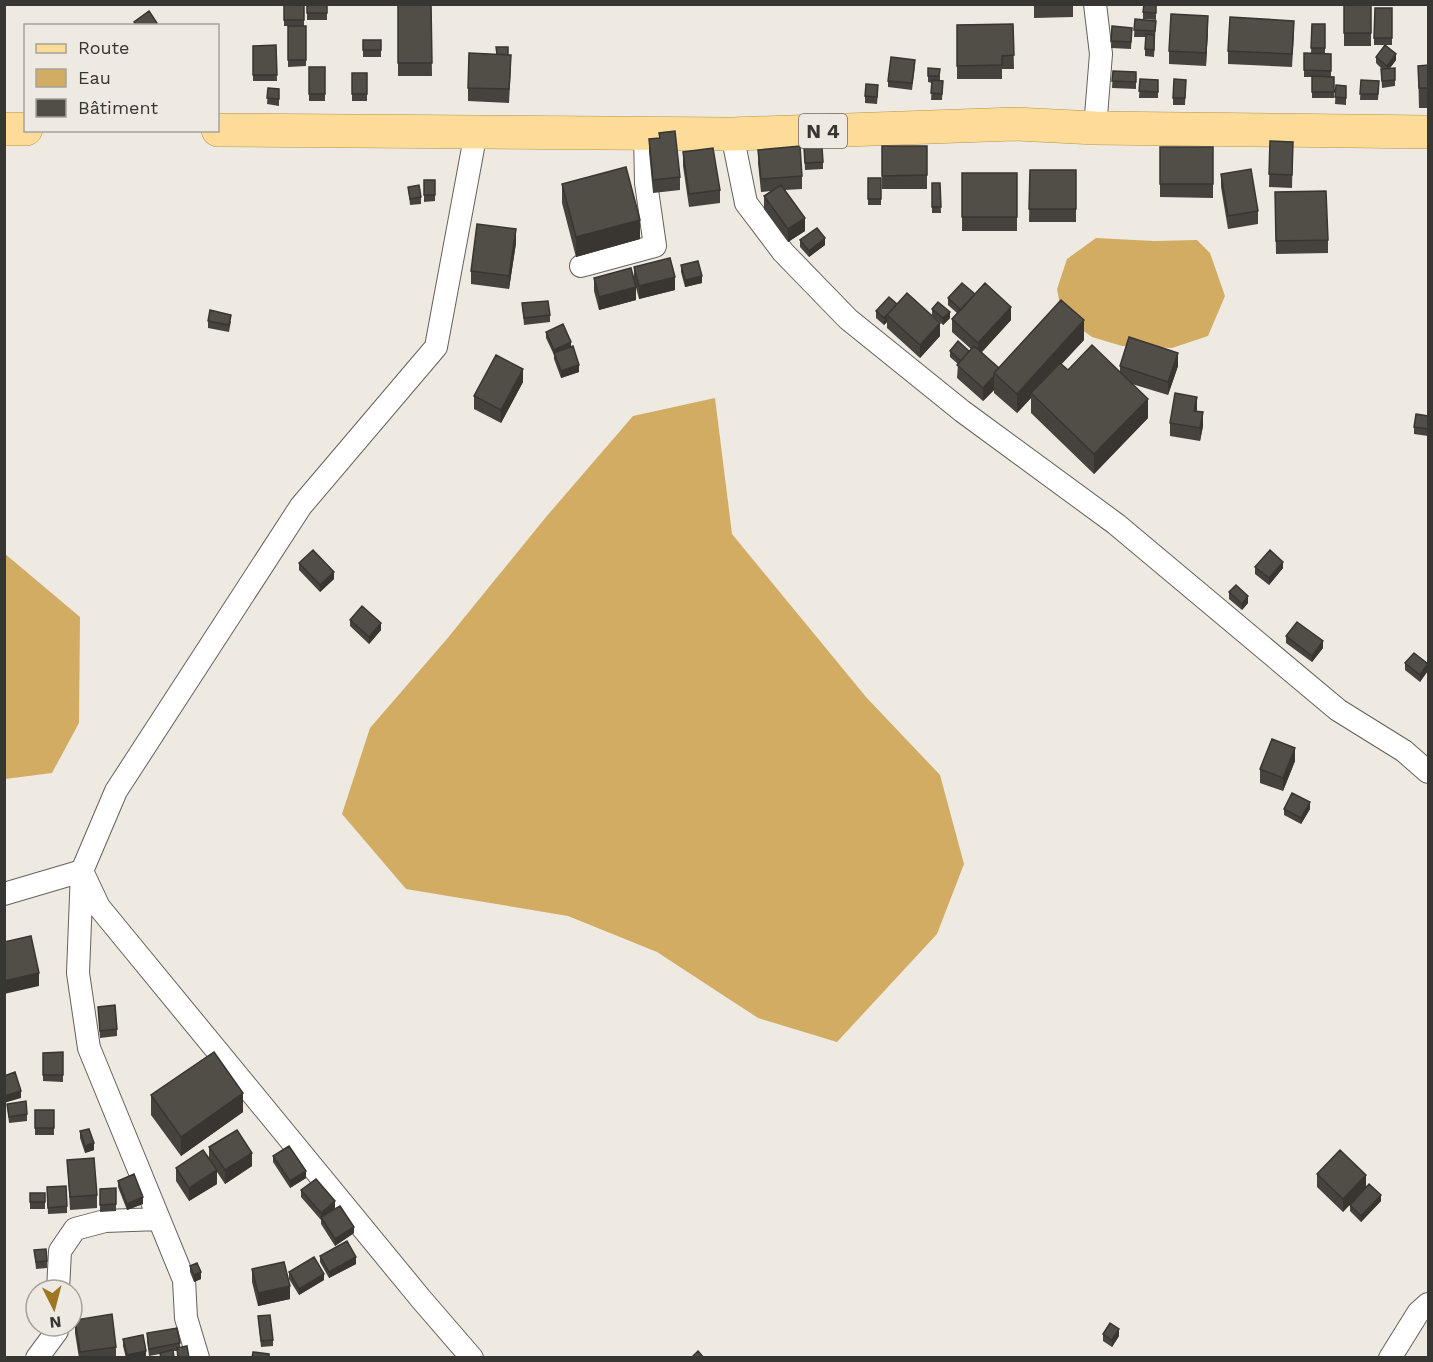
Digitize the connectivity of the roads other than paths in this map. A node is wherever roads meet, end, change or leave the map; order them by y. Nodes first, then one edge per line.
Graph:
1 (1095, 4) edge
2 (1095, 128) junction
3 (4, 129) edge
4 (24, 129) edge
5 (219, 130) edge
6 (476, 132) junction
7 (1428, 132) edge
8 (645, 133) junction
9 (732, 134) junction
10 (581, 266) dead end
11 (1428, 771) edge
12 (82, 871) junction
13 (4, 894) edge
14 (159, 1219) junction
15 (59, 1278) edge
16 (1428, 1304) edge
17 (52, 1338) edge
18 (37, 1358) edge
19 (198, 1358) edge
20 (472, 1358) edge
21 (1390, 1358) edge

1 - 2 street
2 - 7 main road, N 4
2 - 9 main road, N 4
3 - 4 main road
5 - 6 main road, N 4
6 - 8 main road, N 4
6 - 12 street
8 - 9 main road, N 4
8 - 10 street
9 - 11 street
12 - 13 street
12 - 14 street
12 - 20 street
14 - 15 street
14 - 19 street
16 - 21 street
17 - 18 street

